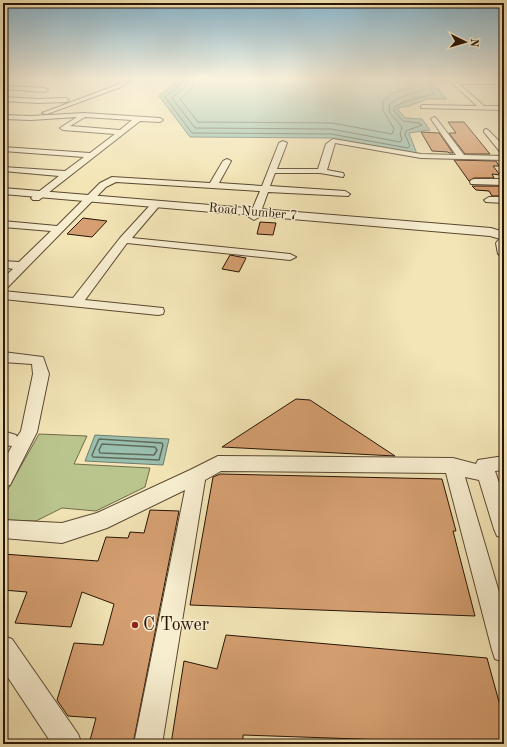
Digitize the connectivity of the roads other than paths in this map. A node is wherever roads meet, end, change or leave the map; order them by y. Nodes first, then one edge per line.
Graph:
1 (45, 113) edge
2 (84, 115) junction
3 (3, 117) edge
4 (31, 118) junction
5 (138, 119) junction
6 (434, 119) dead end
7 (160, 120) dead end
8 (486, 131) dead end
9 (120, 132) junction
10 (283, 143) dead end
11 (3, 149) edge
12 (504, 151) edge
13 (92, 155) junction
14 (462, 158) junction
15 (504, 158) edge
16 (228, 161) dead end
17 (3, 169) edge
18 (273, 171) junction
19 (320, 171) junction
20 (123, 172) dead end
21 (67, 174) junction
22 (340, 175) dead end
23 (115, 179) junction
24 (474, 182) dead end
25 (504, 182) edge
26 (214, 184) junction
27 (267, 188) junction
28 (3, 191) edge
29 (345, 194) dead end
30 (3, 195) edge
31 (38, 196) junction
32 (489, 200) dead end
33 (504, 200) edge
34 (89, 201) junction
35 (155, 206) junction
36 (256, 215) junction
37 (3, 224) edge
38 (60, 229) junction
39 (504, 237) edge
40 (124, 240) junction
41 (504, 254) edge
42 (290, 257) dead end
43 (3, 264) edge
44 (21, 266) junction
45 (3, 285) edge
46 (3, 295) edge
47 (77, 302) junction
48 (158, 311) dead end
49 (3, 357) edge
50 (504, 463) edge
51 (453, 466) junction
52 (487, 474) junction
53 (197, 476) junction
54 (3, 479) edge
55 (3, 529) edge
56 (504, 529) edge
57 (3, 648) edge
58 (504, 650) edge
59 (68, 744) edge
60 (148, 744) edge

1 - 4 street
2 - 4 street
2 - 5 street
2 - 9 street
3 - 4 street
5 - 7 street
5 - 9 street
6 - 14 street
8 - 12 street
9 - 13 street
10 - 18 street
11 - 13 street
13 - 21 street
14 - 15 street
14 - 19 street
16 - 26 street
17 - 21 street
18 - 19 street
18 - 27 street
19 - 22 street
20 - 23 street
21 - 31 street
23 - 26 street
23 - 34 street
24 - 25 street
26 - 27 street
27 - 29 street
27 - 36 street
28 - 31 street, Road Number 7
30 - 31 street, Road Number 7
31 - 34 street, Road Number 7
32 - 33 street
34 - 35 street, Road Number 7
34 - 38 street
35 - 36 street, Road Number 7
35 - 40 street
36 - 39 street, Road Number 7
37 - 38 street
38 - 44 street
39 - 41 street
40 - 42 street
40 - 47 street
43 - 44 street
44 - 45 street
46 - 47 street
47 - 48 street
49 - 54 street
50 - 52 street
51 - 52 street
51 - 53 street
51 - 58 street
52 - 56 street
53 - 55 street
53 - 60 street
57 - 59 street

